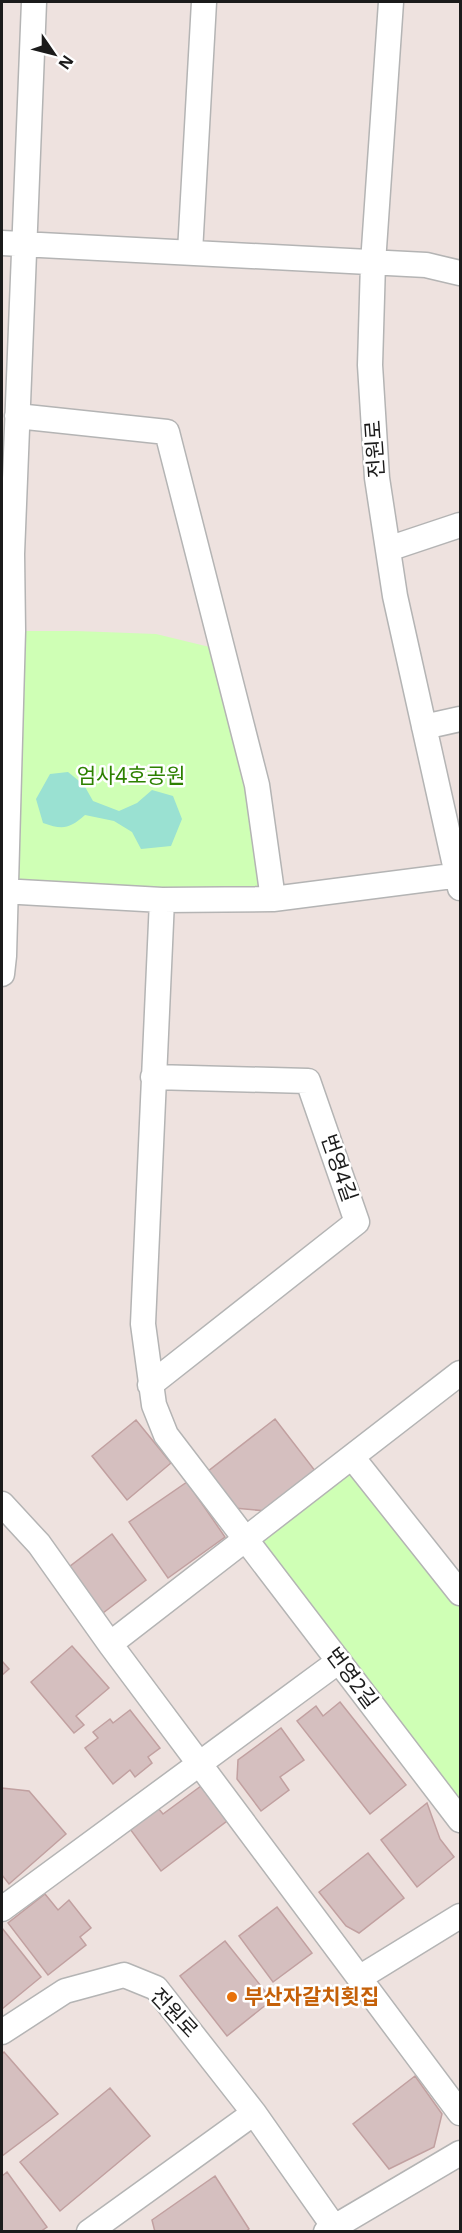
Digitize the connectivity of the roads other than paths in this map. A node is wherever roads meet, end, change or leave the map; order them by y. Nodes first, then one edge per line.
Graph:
1 (34, 2) edge
2 (204, 2) edge
3 (391, 2) edge
4 (13, 243) edge
5 (190, 252) junction
6 (373, 263) junction
7 (460, 273) edge
8 (17, 416) junction
9 (460, 525) edge
10 (388, 549) junction
11 (460, 719) edge
12 (424, 728) junction
13 (460, 880) edge
14 (3, 891) edge
15 (273, 898) junction
16 (162, 900) junction
17 (2, 974) edge
18 (153, 1077) junction
19 (457, 1384) edge
20 (150, 1385) junction
21 (352, 1457) junction
22 (2, 1504) edge
23 (246, 1539) junction
24 (460, 1593) edge
25 (110, 1644) junction
26 (339, 1661) junction
27 (200, 1765) junction
28 (460, 1817) edge
29 (2, 1909) edge
30 (460, 1916) edge
31 (359, 1978) junction
32 (2, 2032) edge
33 (255, 2113) junction
34 (460, 2113) edge
35 (460, 2153) edge
36 (330, 2229) edge
37 (89, 2232) edge

1 - 4 street
2 - 5 street
3 - 6 street, 전원로
4 - 5 street
4 - 8 street
5 - 6 street
6 - 7 street
6 - 10 street, 전원로
8 - 14 street
8 - 15 street
9 - 10 street
10 - 12 street, 전원로
11 - 12 street
12 - 13 street, 전원로
13 - 15 street
14 - 16 street
14 - 17 street
15 - 16 street
16 - 18 street
18 - 20 street
18 - 20 street, 번영4길
19 - 21 street
20 - 23 street
21 - 23 street
21 - 24 street
22 - 25 street
23 - 25 street
23 - 26 street, 번영2길
25 - 27 street
26 - 27 street
26 - 28 street, 번영2길
27 - 29 street
27 - 31 street
30 - 31 street
31 - 34 street
32 - 33 street, 전원로
33 - 36 street, 전원로
33 - 37 street
35 - 36 street, 전원로

